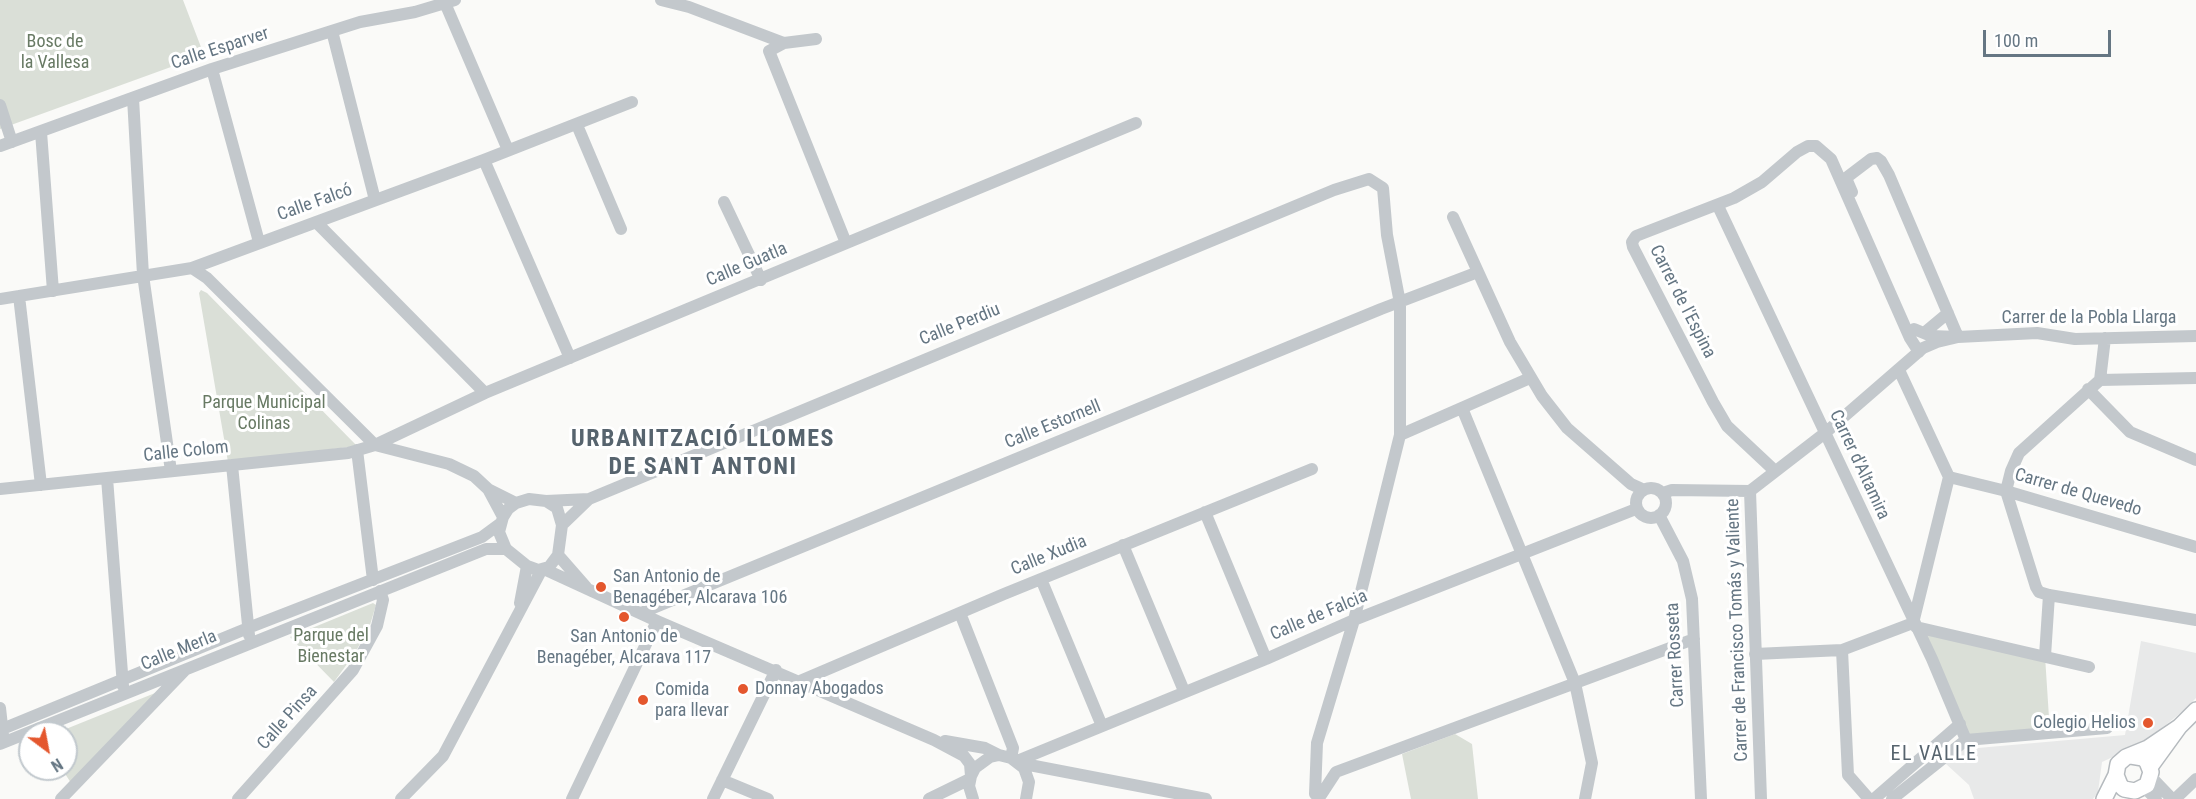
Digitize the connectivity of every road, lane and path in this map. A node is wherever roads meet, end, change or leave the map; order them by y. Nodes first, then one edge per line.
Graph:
1 (661, 0) edge
2 (450, 2) edge
3 (332, 31) junction
4 (816, 39) dead end
5 (784, 43) junction
6 (212, 69) junction
7 (133, 98) junction
8 (632, 102) dead end
9 (0, 105) edge
10 (1136, 123) dead end
11 (577, 125) junction
12 (41, 132) junction
13 (6, 144) edge
14 (508, 150) junction
15 (484, 160) junction
16 (375, 200) junction
17 (724, 202) dead end
18 (1718, 206) junction
19 (1453, 217) dead end
20 (316, 222) junction
21 (621, 229) dead end
22 (260, 242) junction
23 (846, 243) junction
24 (192, 268) junction
25 (1478, 272) junction
26 (144, 274) junction
27 (761, 279) junction
28 (53, 291) junction
29 (18, 297) junction
30 (0, 299) edge
31 (1400, 303) junction
32 (1948, 313) junction
33 (1919, 331) junction
34 (2196, 336) edge
35 (1958, 338) junction
36 (2104, 338) junction
37 (1921, 350) junction
38 (570, 358) junction
39 (1899, 370) junction
40 (1530, 378) junction
41 (2196, 378) edge
42 (2100, 380) junction
43 (2088, 389) junction
44 (485, 393) junction
45 (1462, 408) junction
46 (1825, 433) junction
47 (1400, 435) junction
48 (375, 445) junction
49 (357, 450) junction
50 (2196, 460) edge
51 (232, 465) junction
52 (1312, 469) dead end
53 (171, 471) junction
54 (1775, 471) junction
55 (1949, 477) junction
56 (107, 478) junction
57 (41, 485) junction
58 (0, 489) edge
59 (488, 489) junction
60 (1642, 489) junction
61 (1750, 491) junction
62 (2006, 491) junction
63 (1663, 493) junction
64 (589, 499) junction
65 (546, 501) junction
66 (516, 503) junction
67 (1636, 509) junction
68 (1205, 512) junction
69 (1659, 515) junction
70 (502, 520) junction
71 (562, 525) junction
72 (1123, 545) junction
73 (2196, 547) edge
74 (506, 549) junction
75 (1523, 552) junction
76 (558, 555) junction
77 (527, 566) junction
78 (543, 569) junction
79 (1041, 579) junction
80 (376, 585) junction
81 (588, 590) junction
82 (2049, 595) junction
83 (960, 612) junction
84 (641, 614) junction
85 (517, 615) junction
86 (1354, 620) junction
87 (2196, 620) edge
88 (657, 621) junction
89 (1915, 625) junction
90 (248, 628) junction
91 (1694, 639) junction
92 (249, 642) junction
93 (1842, 650) junction
94 (1755, 654) junction
95 (2044, 656) junction
96 (1266, 659) junction
97 (188, 667) junction
98 (2089, 667) dead end
99 (776, 670) junction
100 (122, 680) junction
101 (800, 681) junction
102 (1575, 683) junction
103 (1184, 691) junction
104 (123, 693) junction
105 (0, 708) edge
106 (2196, 710) edge
107 (1960, 724) junction
108 (1102, 726) junction
109 (2179, 727) junction
110 (2107, 728) dead end
111 (1, 736) edge
112 (934, 740) junction
113 (1966, 740) junction
114 (2131, 756) junction
115 (1011, 759) junction
116 (1050, 769) junction
117 (2115, 775) junction
118 (970, 777) junction
119 (2149, 777) junction
120 (722, 780) junction
121 (1029, 782) junction
122 (2193, 782) edge
123 (2129, 791) junction
124 (1316, 797) edge
125 (61, 799) edge
126 (238, 799) edge
127 (401, 799) edge
128 (572, 799) edge
129 (713, 799) edge
130 (768, 799) edge
131 (929, 799) edge
132 (973, 799) edge
133 (1026, 799) edge
134 (1206, 799) edge
135 (1585, 799) edge
136 (1701, 799) edge
137 (1761, 799) edge
138 (1869, 799) edge
139 (1874, 799) edge
140 (1892, 799) edge
141 (2104, 799) edge
142 (2114, 799) edge
143 (2156, 799) edge
144 (2173, 799) edge
145 (2184, 799) edge

1 - 5 street
2 - 3 street, Calle Esparver
2 - 14 street
3 - 6 street, Calle Esparver
3 - 16 street
4 - 5 street
5 - 23 street
6 - 7 street, Calle Esparver
6 - 22 street
7 - 12 street, Calle Esparver
7 - 26 street
8 - 11 street, Calle Falcó
9 - 13 street
10 - 23 street, Calle Guatla
11 - 14 street, Calle Falcó
11 - 21 street
12 - 13 street, Calle Esparver
12 - 28 street
14 - 15 street, Calle Falcó
15 - 16 street, Calle Falcó
15 - 38 street
16 - 20 street, Calle Falcó
17 - 27 street
18 - 37 street, Carrer de l'Espina
18 - 46 street, Carrer d'Altamira
18 - 54 street, Carrer de l'Espina
19 - 25 street
20 - 22 street, Calle Falcó
20 - 44 street
22 - 24 street, Calle Falcó
23 - 27 street, Calle Guatla
24 - 26 street, Calle Falcó
24 - 48 street
25 - 31 street, Calle Estornell
25 - 40 street
26 - 28 street, Calle Falcó
26 - 53 street
27 - 38 street, Calle Guatla
28 - 29 street, Calle Falcó
29 - 30 street, Calle Falcó
29 - 57 street
31 - 47 street, Calle Perdiu
31 - 64 street, Calle Perdiu
31 - 84 street, Calle Estornell
32 - 33 street
32 - 33 street
32 - 35 street
33 - 35 street
33 - 37 street
34 - 36 street, Carrer de la Pobla Llarga
35 - 36 street, Carrer de la Pobla Llarga
35 - 37 street, Carrer de la Pobla Llarga
36 - 42 street
37 - 39 street, Carrer de la Pobla Llarga
38 - 44 street, Calle Guatla
39 - 46 street, Carrer de la Pobla Llarga
39 - 55 street
40 - 45 street
40 - 60 street
41 - 42 street
42 - 43 street
43 - 50 street
43 - 62 street
44 - 48 street, Calle Guatla
45 - 47 street
45 - 75 street
46 - 54 street, Carrer de la Pobla Llarga
46 - 89 street, Carrer d'Altamira
47 - 86 street, Calle Perdiu
48 - 49 street, Calle Colom
48 - 59 street
49 - 51 street, Calle Colom
49 - 80 street, Calle Pinsa
51 - 53 street, Calle Colom
51 - 90 street
52 - 68 street, Calle Xudia
53 - 56 street, Calle Colom
54 - 61 street, Carrer de Francisco Tomás y Valiente
55 - 62 street, Carrer de Quevedo
55 - 89 street
56 - 57 street, Calle Colom
56 - 100 street
57 - 58 street, Calle Colom
59 - 66 street
59 - 70 street
60 - 63 street
60 - 67 street
61 - 63 street
61 - 94 street, Carrer de Francisco Tomás y Valiente
62 - 73 street, Carrer de Quevedo
62 - 82 street
63 - 69 street
64 - 65 street, Calle Perdiu
64 - 71 street, Calle Perdiu
65 - 66 street
65 - 71 street
66 - 70 street
67 - 69 street
67 - 75 street, Calle de Falcia
68 - 72 street, Calle Xudia
68 - 96 street
69 - 91 street, Carrer Rosseta
70 - 74 street
70 - 80 street, Calle Merla
71 - 76 street
72 - 79 street, Calle Xudia
72 - 103 street
74 - 77 street
74 - 80 street, Calle Merla
75 - 86 street, Calle de Falcia
75 - 102 street
76 - 78 street
76 - 81 street
77 - 78 street
77 - 85 street
78 - 81 street
78 - 85 street
79 - 83 street, Calle Xudia
79 - 108 street
80 - 90 street, Calle Merla
80 - 92 street, Calle Merla
80 - 126 street, Calle Pinsa
81 - 84 street
82 - 87 street
82 - 95 street
83 - 101 street, Calle Xudia
83 - 115 street
84 - 88 street
85 - 127 street
86 - 96 street, Calle de Falcia
86 - 124 street, Calle Perdiu
88 - 99 street
88 - 128 street
89 - 93 street
89 - 95 street
89 - 107 street, Carrer d'Altamira
90 - 92 street
90 - 100 street, Calle Merla
91 - 102 street
91 - 136 street, Carrer Rosseta
92 - 97 street, Calle Merla
93 - 94 street
93 - 138 street
94 - 137 street, Carrer de Francisco Tomás y Valiente
95 - 98 street
96 - 103 street, Calle de Falcia
97 - 104 street, Calle Merla
97 - 125 street
99 - 101 street
99 - 120 street
100 - 104 street
100 - 111 street, Calle Merla
101 - 112 street
102 - 124 street
102 - 135 street
103 - 108 street, Calle de Falcia
104 - 111 street, Calle Merla
105 - 111 street
106 - 109 main road
107 - 113 street, Carrer d'Altamira
107 - 139 street
108 - 115 street, Calle de Falcia
109 - 114 main road
109 - 119 main road
110 - 113 street
112 - 115 street
112 - 118 street
113 - 140 street
114 - 117 main road
114 - 119 main road
115 - 116 street
115 - 118 street, Calle de Falcia
115 - 121 street
116 - 121 street
116 - 134 street
117 - 123 main road
117 - 141 main road
118 - 131 street
118 - 132 street
119 - 123 main road
119 - 143 street
119 - 144 street
120 - 129 street
120 - 130 street
121 - 133 street
122 - 144 street
122 - 145 street
123 - 142 main road

